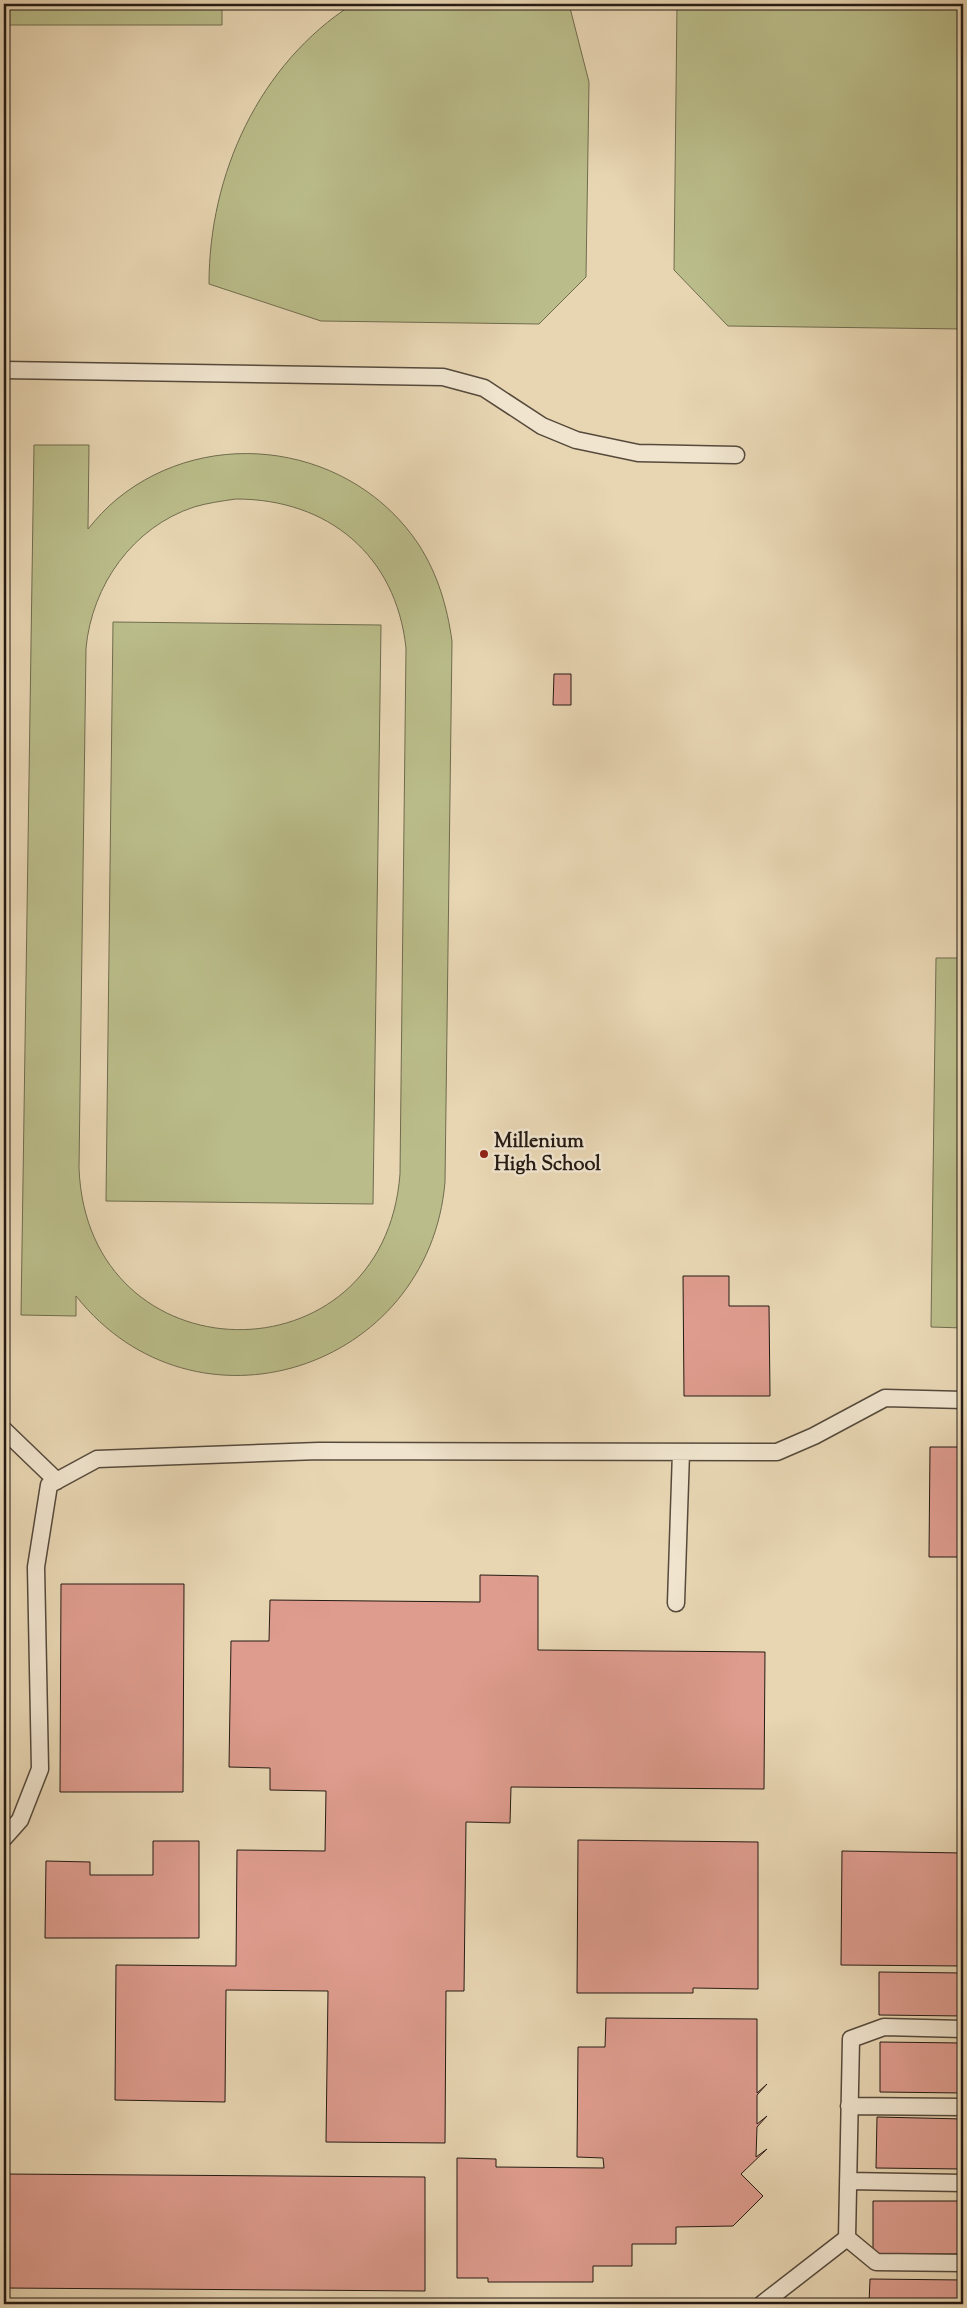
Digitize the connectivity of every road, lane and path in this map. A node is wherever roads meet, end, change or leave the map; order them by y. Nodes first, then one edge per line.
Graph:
1 (4, 370) edge
2 (736, 455) dead end
3 (963, 1400) edge
4 (4, 1430) edge
5 (681, 1452) junction
6 (57, 1481) junction
7 (676, 1603) dead end
8 (4, 1838) edge
9 (963, 2029) edge
10 (849, 2106) junction
11 (963, 2107) edge
12 (848, 2181) junction
13 (963, 2183) edge
14 (847, 2238) junction
15 (963, 2263) edge
16 (762, 2304) edge

1 - 2 lane
3 - 5 lane
4 - 6 lane
5 - 6 lane
5 - 7 lane
6 - 8 lane
9 - 10 lane
10 - 11 lane
10 - 12 lane
12 - 13 lane
12 - 14 lane
14 - 15 lane
14 - 16 lane

